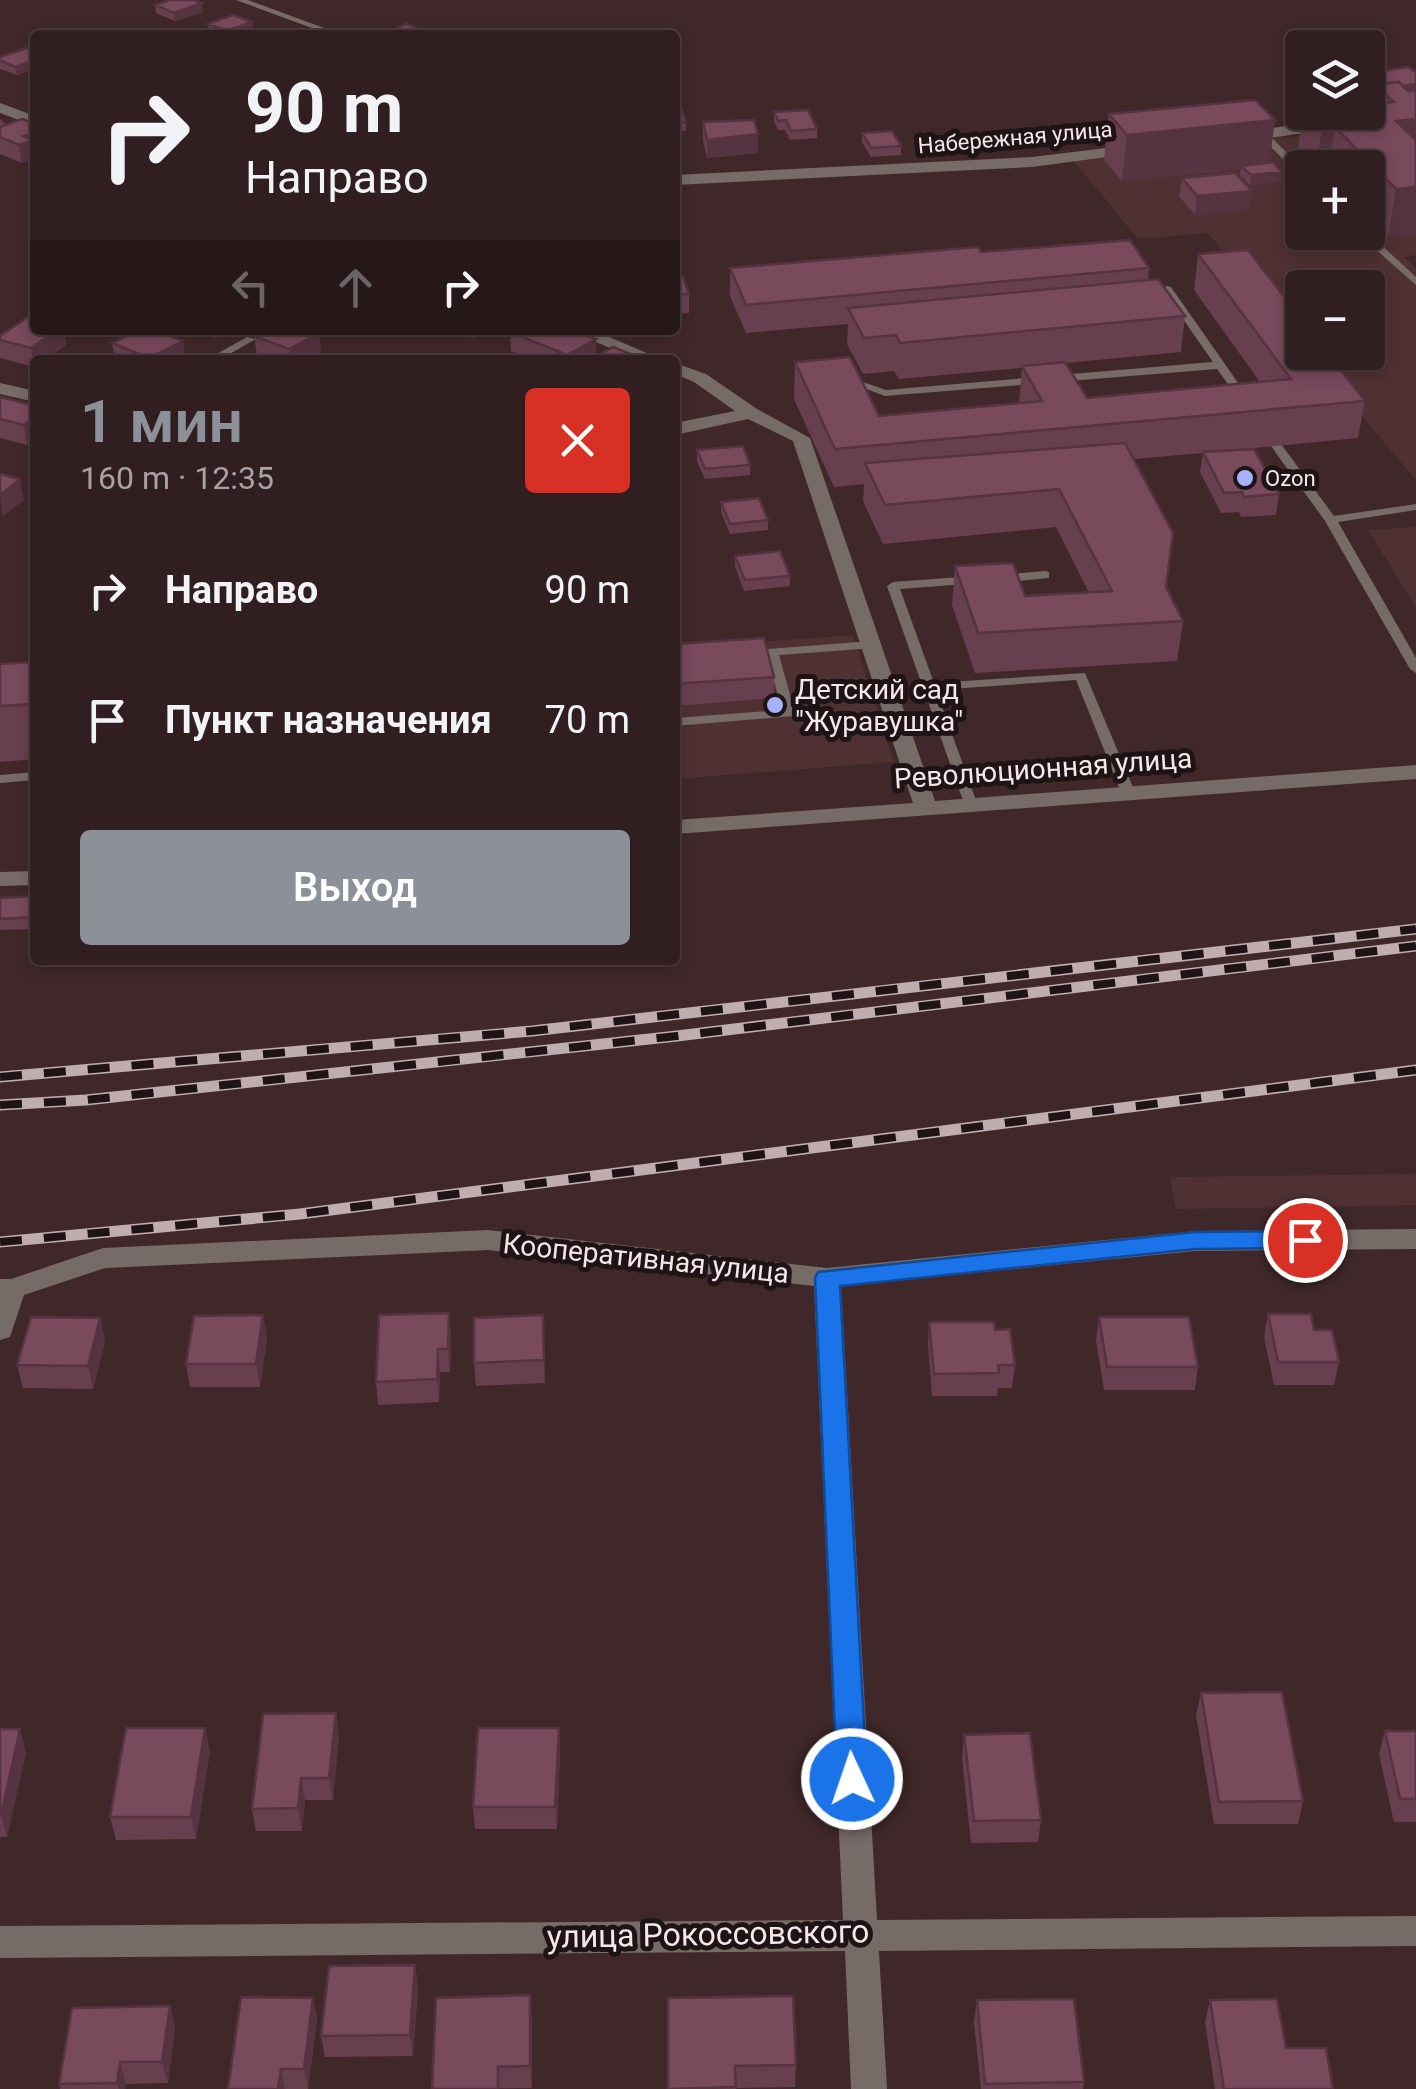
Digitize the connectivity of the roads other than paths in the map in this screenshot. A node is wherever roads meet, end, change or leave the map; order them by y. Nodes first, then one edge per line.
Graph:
1 (240, 0) edge
2 (325, 30) edge
3 (0, 108) edge
4 (30, 119) edge
5 (1298, 130) edge
6 (1264, 135) junction
7 (1226, 139) edge
8 (1148, 148) edge
9 (1285, 157) edge
10 (680, 180) edge
11 (1381, 250) edge
12 (1416, 282) edge
13 (1167, 290) edge
14 (590, 335) edge
15 (252, 339) edge
16 (221, 355) edge
17 (641, 355) edge
18 (1221, 365) junction
19 (680, 370) edge
20 (830, 373) edge
21 (0, 388) edge
22 (30, 396) edge
23 (1250, 406) edge
24 (750, 413) junction
25 (680, 429) edge
26 (1277, 446) edge
27 (1416, 507) edge
28 (1331, 520) junction
29 (1045, 575) dead end
30 (870, 645) junction
31 (1416, 669) edge
32 (929, 686) junction
33 (680, 722) edge
34 (1416, 772) edge
35 (30, 776) edge
36 (0, 779) edge
37 (1128, 792) junction
38 (970, 803) junction
39 (924, 806) junction
40 (680, 827) edge
41 (30, 878) edge
42 (0, 879) edge
43 (1416, 1238) edge
44 (827, 1278) junction
45 (6, 1289) edge
46 (0, 1330) edge
47 (1416, 1930) edge
48 (860, 1933) junction
49 (0, 1942) edge
50 (869, 2089) edge

1 - 2 lane
3 - 4 street
5 - 6 street
6 - 7 street
6 - 9 lane
8 - 10 street, Набережная улица
11 - 12 lane
13 - 18 lane
14 - 17 street
15 - 16 lane
18 - 20 lane
18 - 23 lane
19 - 24 street
21 - 22 street
24 - 25 street
24 - 30 street
26 - 28 lane
27 - 28 lane
28 - 31 lane
29 - 32 lane
30 - 33 lane
30 - 39 street
32 - 37 lane
32 - 38 lane
34 - 37 street, Революционная улица
35 - 36 lane
37 - 38 street, Революционная улица
38 - 39 street, Революционная улица
39 - 40 street, Революционная улица
41 - 42 street
43 - 44 street, Кооперативная улица
44 - 45 street, Кооперативная улица
44 - 48 street
45 - 46 street
47 - 48 street, улица Рокоссовского
48 - 49 street, улица Рокоссовского
48 - 50 street

